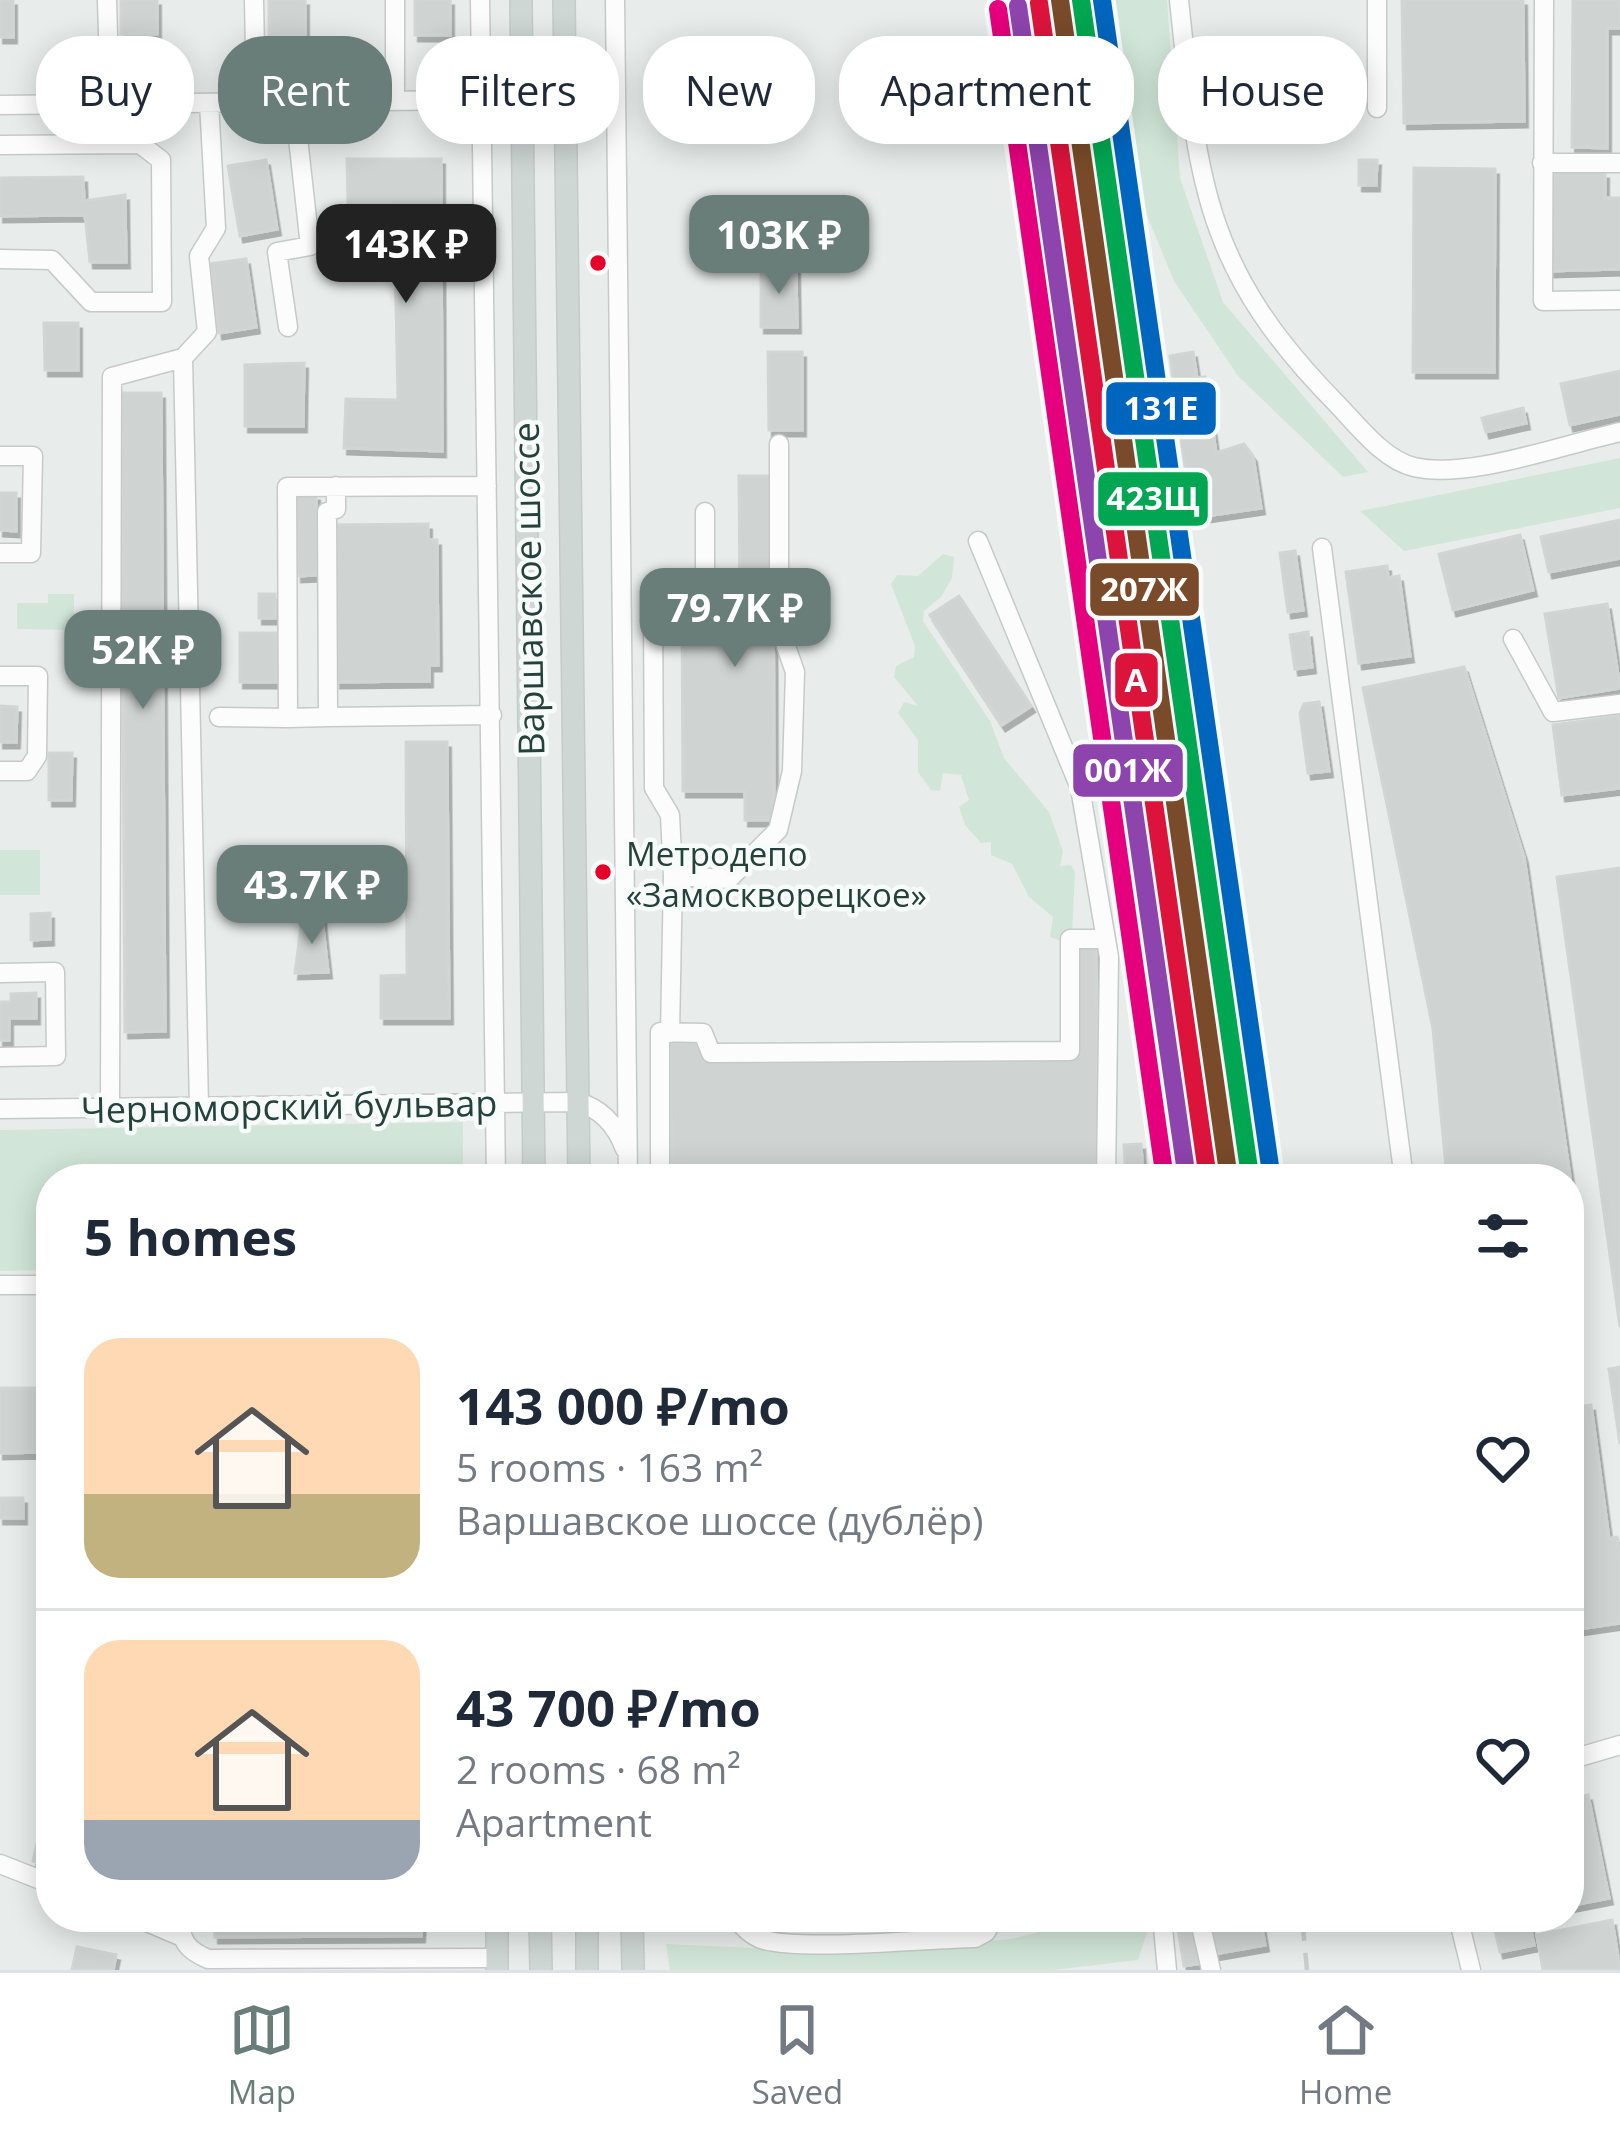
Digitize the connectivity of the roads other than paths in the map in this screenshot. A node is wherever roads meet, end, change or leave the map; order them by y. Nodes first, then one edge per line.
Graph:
1 (107, 0) edge
2 (254, 0) edge
3 (394, 0) edge
4 (480, 0) edge
5 (521, 0) edge
6 (564, 0) edge
7 (615, 0) edge
8 (1179, 0) edge
9 (1376, 0) edge
10 (1544, 0) edge
11 (108, 36) edge
12 (255, 36) edge
13 (481, 36) edge
14 (392, 101) edge
15 (395, 101) junction
16 (416, 101) edge
17 (194, 103) edge
18 (209, 103) junction
19 (218, 103) edge
20 (0, 105) edge
21 (36, 105) edge
22 (1378, 108) dead end
23 (140, 144) joint
24 (299, 144) edge
25 (483, 144) edge
26 (0, 145) edge
27 (1542, 163) junction
28 (1620, 163) edge
29 (0, 259) edge
30 (1620, 301) edge
31 (288, 327) dead end
32 (183, 358) junction
33 (1620, 432) edge
34 (779, 444) dead end
35 (0, 456) edge
36 (487, 485) junction
37 (336, 486) junction
38 (705, 512) dead end
39 (978, 541) dead end
40 (1322, 548) dead end
41 (0, 554) edge
42 (1513, 639) dead end
43 (0, 676) edge
44 (623, 694) junction
45 (653, 694) junction
46 (1620, 704) edge
47 (492, 715) junction
48 (219, 717) dead end
49 (328, 717) junction
50 (288, 718) junction
51 (0, 771) edge
52 (673, 876) junction
53 (1106, 939) junction
54 (0, 973) edge
55 (627, 1024) junction
56 (649, 1024) dead end
57 (670, 1033) junction
58 (0, 1057) edge
59 (577, 1102) junction
60 (496, 1103) junction
61 (534, 1103) junction
62 (199, 1107) junction
63 (110, 1108) junction
64 (0, 1109) edge
65 (496, 1164) edge
66 (534, 1164) edge
67 (579, 1164) edge
68 (626, 1164) edge
69 (628, 1164) edge
70 (660, 1164) edge
71 (1106, 1164) edge
72 (1402, 1164) edge
73 (0, 1285) edge
74 (36, 1285) edge
75 (1620, 1745) edge
76 (1584, 1756) edge
77 (0, 1864) edge
78 (36, 1878) edge
79 (182, 1932) edge
80 (496, 1932) edge
81 (540, 1932) edge
82 (587, 1932) edge
83 (632, 1932) edge
84 (747, 1932) edge
85 (986, 1932) edge
86 (1163, 1932) edge
87 (1202, 1932) edge
88 (1462, 1932) edge
89 (497, 1964) edge
90 (541, 1970) edge
91 (587, 1970) edge
92 (633, 1970) edge
93 (1167, 1970) edge
94 (1211, 1970) edge
95 (1471, 1970) edge

1 - 11 street
2 - 12 street
3 - 15 street
4 - 13 street
5 - 61 main road, Варшавское шоссе
6 - 59 main road, Варшавское шоссе
7 - 44 street
8 - 33 street
9 - 22 street
10 - 27 street
14 - 15 street
15 - 16 street
17 - 18 street
18 - 19 street
18 - 32 street
20 - 21 street
23 - 26 street
23 - 29 street
24 - 31 street
25 - 36 street
27 - 28 street
27 - 30 street
32 - 62 street
32 - 63 street
34 - 52 street
35 - 41 street
36 - 37 street
36 - 47 street
37 - 49 street
37 - 50 street
38 - 45 street
39 - 53 street
40 - 72 street
42 - 46 street
43 - 51 street
44 - 45 street
44 - 55 street
45 - 52 street
47 - 49 street
47 - 60 street
48 - 50 street
49 - 50 street
52 - 57 street
53 - 57 street
53 - 71 street
54 - 58 street
55 - 56 street
55 - 69 street
57 - 70 street
59 - 61 street, Черноморский бульвар
59 - 67 main road, Варшавское шоссе
59 - 68 street
60 - 61 street, Черноморский бульвар
60 - 62 street, Черноморский бульвар
60 - 65 street
61 - 66 main road, Варшавское шоссе
62 - 63 street, Черноморский бульвар
63 - 64 street, Черноморский бульвар
73 - 74 street
75 - 76 street
77 - 78 street
79 - 89 street
80 - 89 main road
81 - 90 main road
82 - 91 main road
83 - 92 main road
84 - 85 street
86 - 93 street
87 - 94 street
88 - 95 street

